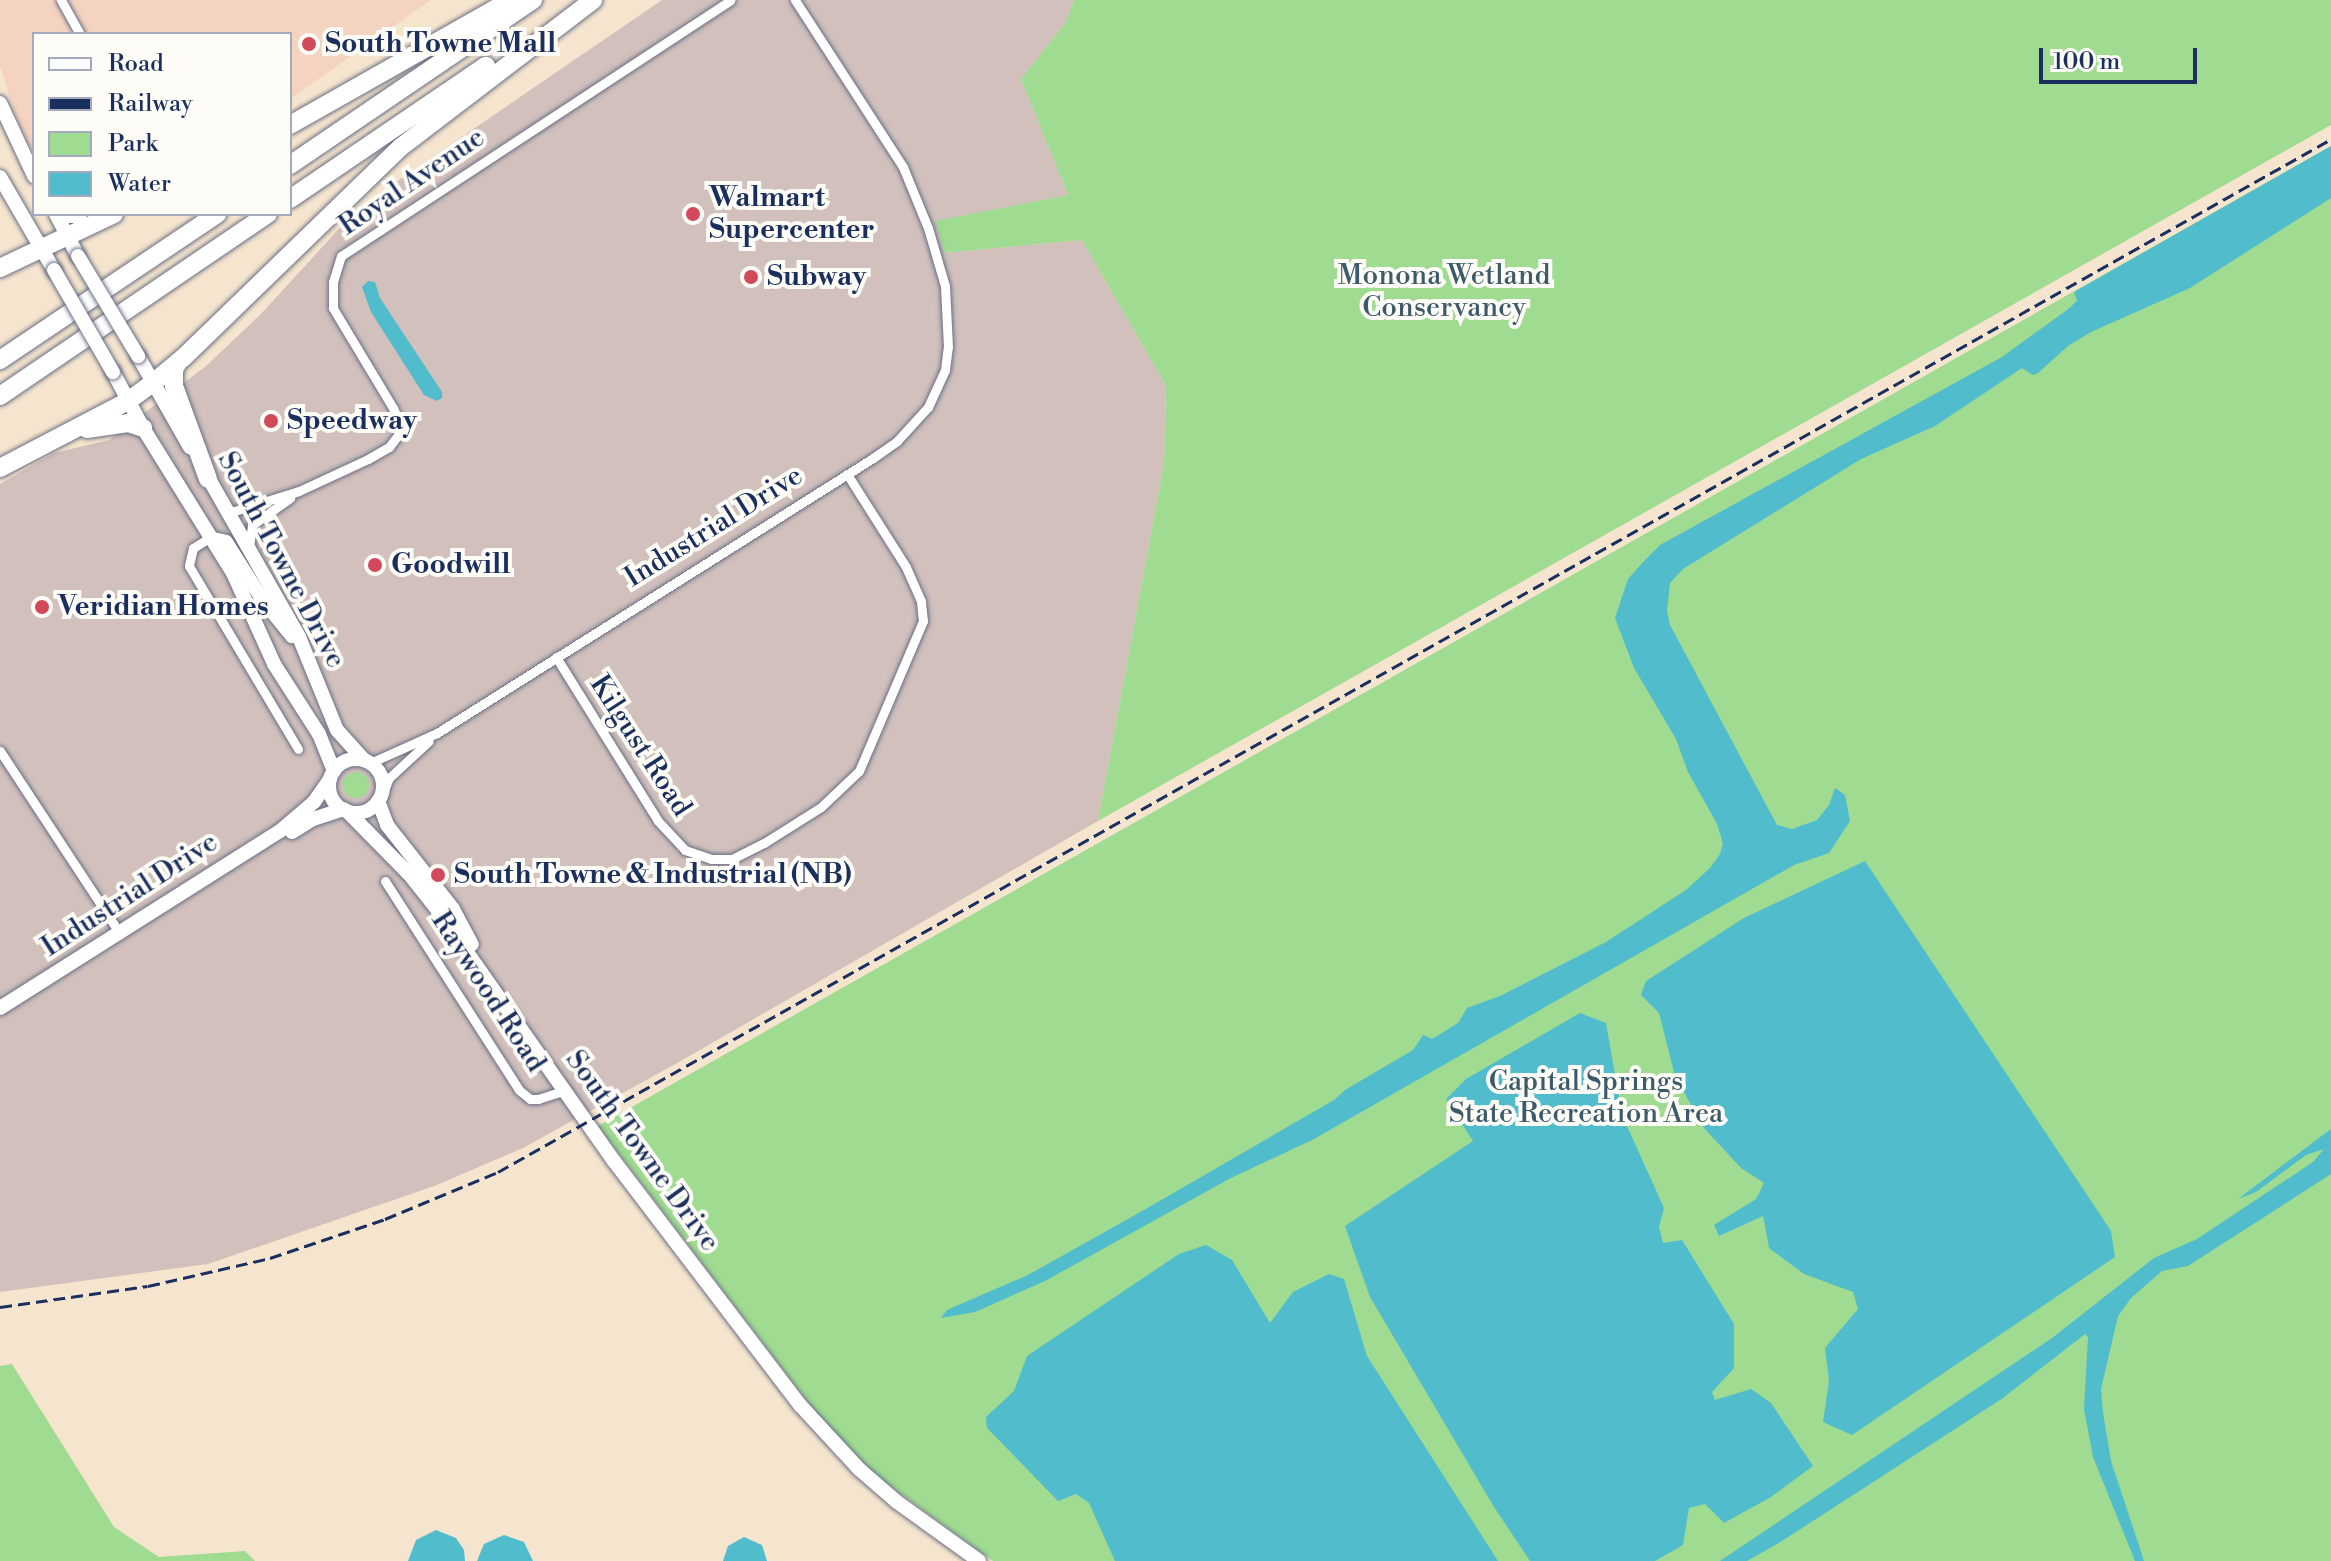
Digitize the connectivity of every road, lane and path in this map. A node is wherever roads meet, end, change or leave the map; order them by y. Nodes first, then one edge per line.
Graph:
1 (61, 0) edge
2 (511, 0) edge
3 (533, 0) edge
4 (585, 0) edge
5 (593, 0) edge
6 (730, 0) edge
7 (795, 0) edge
8 (79, 32) edge
9 (0, 103) edge
10 (292, 124) edge
11 (292, 164) edge
12 (32, 172) edge
13 (0, 177) edge
14 (292, 198) edge
15 (57, 216) edge
16 (110, 216) edge
17 (214, 216) edge
18 (265, 216) edge
19 (68, 236) junction
20 (40, 247) junction
21 (0, 268) edge
22 (0, 360) edge
23 (178, 362) junction
24 (153, 383) junction
25 (0, 396) edge
26 (128, 401) junction
27 (143, 428) junction
28 (61, 436) junction
29 (0, 468) edge
30 (847, 474) junction
31 (208, 479) junction
32 (299, 491) junction
33 (228, 513) junction
34 (209, 538) junction
35 (249, 549) junction
36 (305, 651) junction
37 (556, 657) junction
38 (437, 733) junction
39 (298, 749) dead end
40 (0, 751) edge
41 (367, 762) junction
42 (332, 775) junction
43 (380, 798) junction
44 (345, 810) junction
45 (248, 851) junction
46 (385, 881) dead end
47 (120, 934) junction
48 (487, 975) junction
49 (0, 1008) edge
50 (563, 1091) junction
51 (979, 1561) edge

1 - 8 street
2 - 10 highway
3 - 11 highway
4 - 14 highway
5 - 23 highway
6 - 32 street, Royal Avenue
7 - 30 street, Industrial Drive
9 - 12 street
13 - 20 street, South Towne Drive
15 - 19 street, South Towne Drive
16 - 19 highway
17 - 22 highway
18 - 25 highway
19 - 20 highway
19 - 24 street, South Towne Drive, bridge
20 - 21 highway
20 - 26 street, South Towne Drive, bridge
23 - 24 highway
23 - 31 highway
24 - 26 highway
24 - 31 street, South Towne Drive
26 - 27 street, South Towne Drive
26 - 28 highway
27 - 28 highway
27 - 34 street, South Towne Drive
28 - 29 highway
30 - 37 street, Industrial Drive
30 - 37 street, Kilgust Road
31 - 33 street, South Towne Drive
32 - 33 street, Royal Avenue
32 - 35 street, Royal Avenue
33 - 35 street, South Towne Drive
34 - 36 street
34 - 39 street
34 - 42 street, South Towne Drive
35 - 36 street, South Towne Drive
36 - 41 street, South Towne Drive
37 - 38 street, Industrial Drive
38 - 41 street, Industrial Drive
38 - 43 street, Industrial Drive
40 - 47 street
41 - 42 street
41 - 43 street
42 - 44 street
42 - 45 street, Industrial Drive
43 - 44 street
43 - 48 street, South Towne Drive
44 - 45 street, Industrial Drive
44 - 48 street, South Towne Drive
45 - 47 street, Industrial Drive
46 - 50 street, Raywood Road
47 - 49 street, Industrial Drive
48 - 50 street, South Towne Drive
50 - 51 street, South Towne Drive

